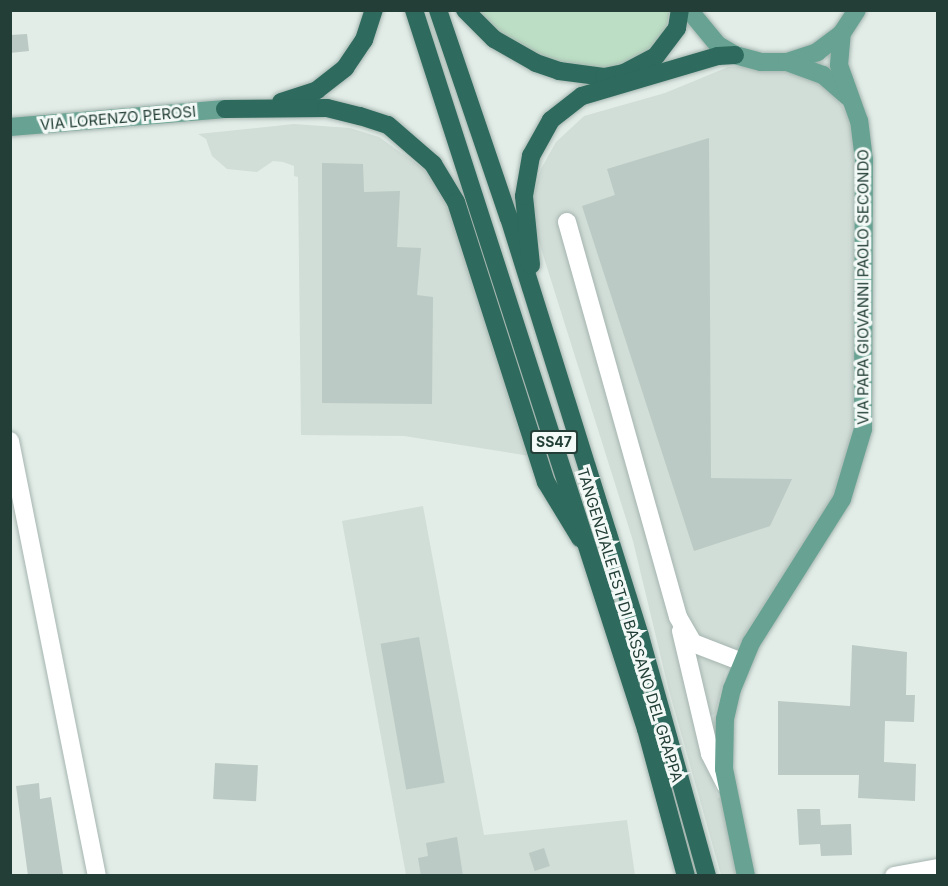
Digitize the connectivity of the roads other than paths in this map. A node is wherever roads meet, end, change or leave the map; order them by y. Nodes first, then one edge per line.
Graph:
1 (374, 10) edge
2 (414, 10) edge
3 (438, 10) edge
4 (465, 10) edge
5 (680, 10) edge
6 (689, 10) edge
7 (857, 10) edge
8 (842, 33) junction
9 (735, 55) junction
10 (787, 62) junction
11 (848, 97) junction
12 (225, 109) junction
13 (10, 128) edge
14 (567, 222) dead end
15 (10, 441) edge
16 (590, 551) junction
17 (678, 617) junction
18 (640, 636) junction
19 (742, 662) junction
20 (727, 786) junction
21 (938, 868) edge
22 (97, 876) edge
23 (686, 876) edge
24 (707, 876) edge
25 (746, 876) edge
26 (894, 876) edge

1 - 12 highway
2 - 16 highway, TANGENZIALE EST DI BASSANO DEL GRAPPA / SS47
3 - 18 highway, TANGENZIALE EST DI BASSANO DEL GRAPPA / SS47
4 - 5 highway
6 - 9 main road, VIA PAPA GIOVANNI PAOLO SECONDO
7 - 8 main road, VIA PAPA GIOVANNI PAOLO SECONDO
8 - 10 main road, VIA PAPA GIOVANNI PAOLO SECONDO
8 - 11 main road, VIA PAPA GIOVANNI PAOLO SECONDO
9 - 10 main road, VIA PAPA GIOVANNI PAOLO SECONDO
9 - 18 highway
10 - 11 main road, VIA PAPA GIOVANNI PAOLO SECONDO
11 - 19 main road, VIA PAPA GIOVANNI PAOLO SECONDO
12 - 13 main road, VIA LORENZO PEROSI
12 - 16 highway
14 - 17 street
15 - 22 street
16 - 23 highway, TANGENZIALE EST DI BASSANO DEL GRAPPA / SS47
17 - 19 street
17 - 20 street
18 - 24 highway, TANGENZIALE EST DI BASSANO DEL GRAPPA / SS47
19 - 20 main road, VIA PAPA GIOVANNI PAOLO SECONDO
20 - 25 main road, VIA PAPA GIOVANNI PAOLO SECONDO
21 - 26 street

